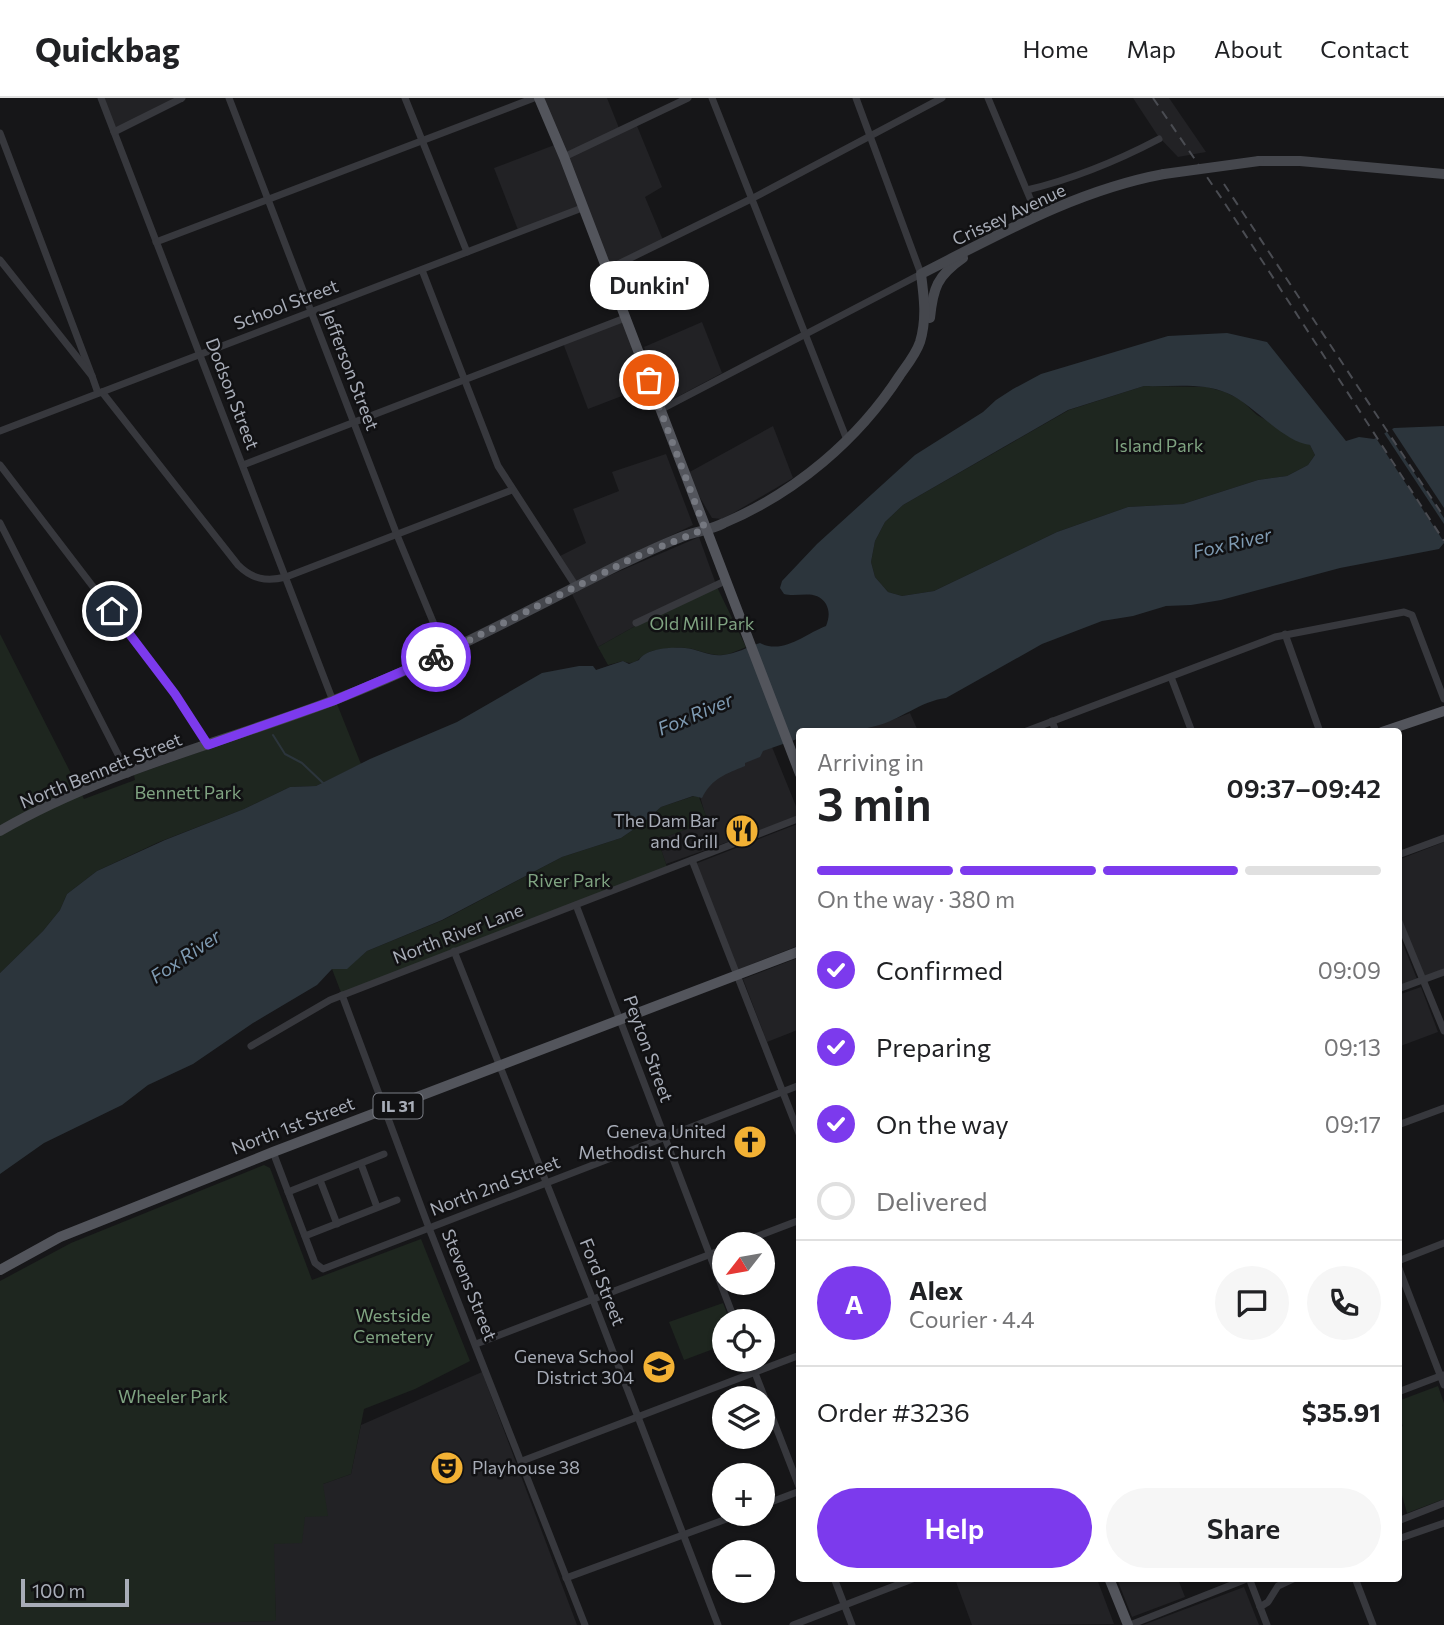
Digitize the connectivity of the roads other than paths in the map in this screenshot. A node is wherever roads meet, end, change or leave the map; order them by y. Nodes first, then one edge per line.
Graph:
1 (101, 98) edge
2 (182, 98) edge
3 (229, 98) edge
4 (405, 98) edge
5 (536, 98) edge
6 (688, 98) edge
7 (712, 98) edge
8 (856, 98) edge
9 (942, 98) edge
10 (988, 98) edge
11 (114, 132) junction
12 (0, 133) edge
13 (871, 137) junction
14 (1159, 139) dead end
15 (422, 141) junction
16 (564, 157) junction
17 (1444, 174) edge
18 (1027, 190) junction
19 (753, 198) junction
20 (268, 200) junction
21 (582, 208) junction
22 (1037, 215) junction
23 (995, 237) junction
24 (156, 242) junction
25 (467, 252) junction
26 (0, 260) edge
27 (422, 270) junction
28 (606, 270) junction
29 (921, 274) junction
30 (311, 311) junction
31 (625, 318) junction
32 (806, 336) junction
33 (920, 341) junction
34 (200, 356) junction
35 (92, 376) junction
36 (465, 380) junction
37 (100, 392) junction
38 (660, 410) junction
39 (354, 423) junction
40 (0, 431) edge
41 (847, 440) junction
42 (243, 465) junction
43 (0, 466) edge
44 (512, 490) junction
45 (0, 523) edge
46 (705, 529) junction
47 (397, 535) junction
48 (286, 577) junction
49 (725, 581) junction
50 (577, 588) junction
51 (636, 623) dead end
52 (1285, 634) junction
53 (446, 653) junction
54 (1171, 677) junction
55 (1444, 699) edge
56 (333, 701) junction
57 (1443, 712) edge
58 (1052, 721) junction
59 (1034, 728) edge
60 (1055, 728) edge
61 (1190, 728) edge
62 (1319, 728) edge
63 (1394, 728) edge
64 (208, 745) junction
65 (796, 764) edge
66 (128, 774) junction
67 (796, 820) edge
68 (0, 831) edge
69 (1444, 838) edge
70 (1402, 854) edge
71 (692, 860) junction
72 (576, 905) junction
73 (1402, 929) edge
74 (454, 951) junction
75 (796, 953) edge
76 (1444, 972) edge
77 (737, 975) junction
78 (1423, 980) junction
79 (1402, 988) edge
80 (342, 995) junction
81 (619, 1020) junction
82 (1444, 1031) edge
83 (251, 1046) dead end
84 (501, 1066) junction
85 (796, 1086) edge
86 (782, 1091) junction
87 (1444, 1108) edge
88 (384, 1111) junction
89 (1402, 1124) edge
90 (796, 1126) edge
91 (664, 1137) junction
92 (273, 1152) junction
93 (384, 1154) dead end
94 (361, 1164) junction
95 (320, 1180) junction
96 (546, 1184) junction
97 (288, 1192) junction
98 (397, 1199) dead end
99 (377, 1207) junction
100 (796, 1222) edge
101 (337, 1224) junction
102 (429, 1228) junction
103 (769, 1232) edge
104 (305, 1236) junction
105 (1444, 1243) edge
106 (710, 1255) junction
107 (1402, 1259) edge
108 (0, 1270) edge
109 (1402, 1276) edge
110 (593, 1300) junction
111 (730, 1309) edge
112 (476, 1344) junction
113 (796, 1357) edge
114 (775, 1364) edge
115 (755, 1372) joint
116 (1442, 1375) edge
117 (1444, 1385) edge
118 (1402, 1390) edge
119 (638, 1417) junction
120 (522, 1461) junction
121 (796, 1480) edge
122 (796, 1492) edge
123 (775, 1500) edge
124 (1444, 1503) edge
125 (1402, 1519) edge
126 (1444, 1523) edge
127 (712, 1524) edge
128 (683, 1535) junction
129 (1402, 1538) edge
130 (566, 1578) junction
131 (836, 1582) edge
132 (905, 1582) edge
133 (1111, 1582) edge
134 (1239, 1582) edge
135 (1251, 1582) edge
136 (1286, 1582) edge
137 (1357, 1582) edge
138 (845, 1605) junction
139 (1260, 1607) junction
140 (585, 1625) edge
141 (718, 1625) edge
142 (793, 1625) edge
143 (852, 1625) edge
144 (1129, 1625) edge
145 (1267, 1625) edge
146 (1373, 1625) edge

1 - 11 street, Dodson Street
2 - 11 street
3 - 20 street, Jefferson Street
4 - 15 street
5 - 15 street
5 - 16 main road
6 - 16 street
7 - 19 street
8 - 13 street
9 - 13 street
10 - 18 street
11 - 24 street, Dodson Street
12 - 35 street
13 - 19 street
13 - 29 street
14 - 18 street, Crissey Avenue
15 - 20 street
15 - 25 street
16 - 21 main road
17 - 22 main road, Crissey Avenue, bridge
18 - 22 street
19 - 28 street
19 - 32 street
20 - 24 street
20 - 30 street, Jefferson Street
21 - 25 street, School Street
21 - 28 main road
22 - 23 main road, Crissey Avenue
23 - 29 main road, Crissey Avenue
23 - 33 main road
24 - 34 street, Dodson Street
25 - 27 street, School Street
26 - 35 street
27 - 30 street, School Street
27 - 36 street
28 - 31 main road
29 - 32 street, Crissey Avenue
29 - 33 main road
30 - 34 street, School Street
30 - 39 street, Jefferson Street
31 - 36 street
31 - 38 main road
32 - 38 street, Crissey Avenue
32 - 41 street
33 - 41 main road, North Bennett Street
34 - 37 street, School Street
34 - 42 street, Dodson Street
35 - 37 street
36 - 39 street
36 - 44 street
37 - 40 street, School Street
37 - 48 street
38 - 46 main road
39 - 42 street
39 - 47 street, Jefferson Street
41 - 46 main road, North Bennett Street
42 - 48 street, Dodson Street
43 - 64 street
44 - 47 street
44 - 50 street
45 - 66 street
46 - 49 main road
46 - 50 main road, North Bennett Street
47 - 48 street
47 - 53 street, Jefferson Street
48 - 56 street, Dodson Street
49 - 51 street
49 - 65 main road
50 - 53 main road, North Bennett Street
52 - 54 street
52 - 55 street
52 - 62 street
53 - 56 main road, North Bennett Street
54 - 58 street
54 - 61 street
56 - 64 main road, North Bennett Street
57 - 63 main road
58 - 59 street
58 - 60 street
64 - 66 main road, North Bennett Street
66 - 68 main road, North Bennett Street
67 - 71 street, North River Lane
69 - 70 street
71 - 72 street, North River Lane
71 - 77 street
72 - 74 street, North River Lane
72 - 81 street, Peyton Street
73 - 78 street
74 - 80 street, North River Lane
74 - 84 street, Ford Street
75 - 77 main road, North 1st Street / IL 31
76 - 78 street
77 - 81 main road, North 1st Street / IL 31
77 - 86 street
78 - 79 street
78 - 82 street
80 - 83 street, North River Lane
80 - 88 street, Stevens Street
81 - 84 main road, North 1st Street / IL 31
81 - 91 street, Peyton Street
84 - 88 main road, North 1st Street / IL 31
84 - 96 street, Ford Street
85 - 86 street, North 2nd Street
86 - 90 street
86 - 91 street, North 2nd Street
87 - 89 street
88 - 92 main road, North 1st Street / IL 31
88 - 102 street, Stevens Street
91 - 96 street, North 2nd Street
91 - 106 street, Peyton Street
92 - 97 street
92 - 108 main road, North 1st Street / IL 31
93 - 94 street
94 - 95 street
94 - 99 street
95 - 97 street
95 - 101 street
96 - 102 street, North 2nd Street
96 - 110 street, Ford Street
97 - 104 street
98 - 99 street
99 - 101 street
100 - 103 street
101 - 104 street
102 - 104 street, North 2nd Street
102 - 112 street, Stevens Street
105 - 107 street
106 - 110 street
106 - 111 street, Peyton Street
109 - 116 street
110 - 112 street
110 - 119 street, Ford Street
112 - 120 street, Stevens Street
113 - 114 street
115 - 119 street
115 - 121 street
116 - 117 street
116 - 118 street
119 - 120 street
119 - 128 street, Ford Street
120 - 130 street, Stevens Street
122 - 123 street
124 - 125 street
126 - 129 street
127 - 128 street
128 - 130 street
128 - 141 street, Ford Street
130 - 140 street, Stevens Street
131 - 138 street
132 - 138 street
133 - 144 main road
134 - 144 street
135 - 139 street
136 - 139 street
137 - 146 street
138 - 142 street
138 - 143 street
139 - 145 street

